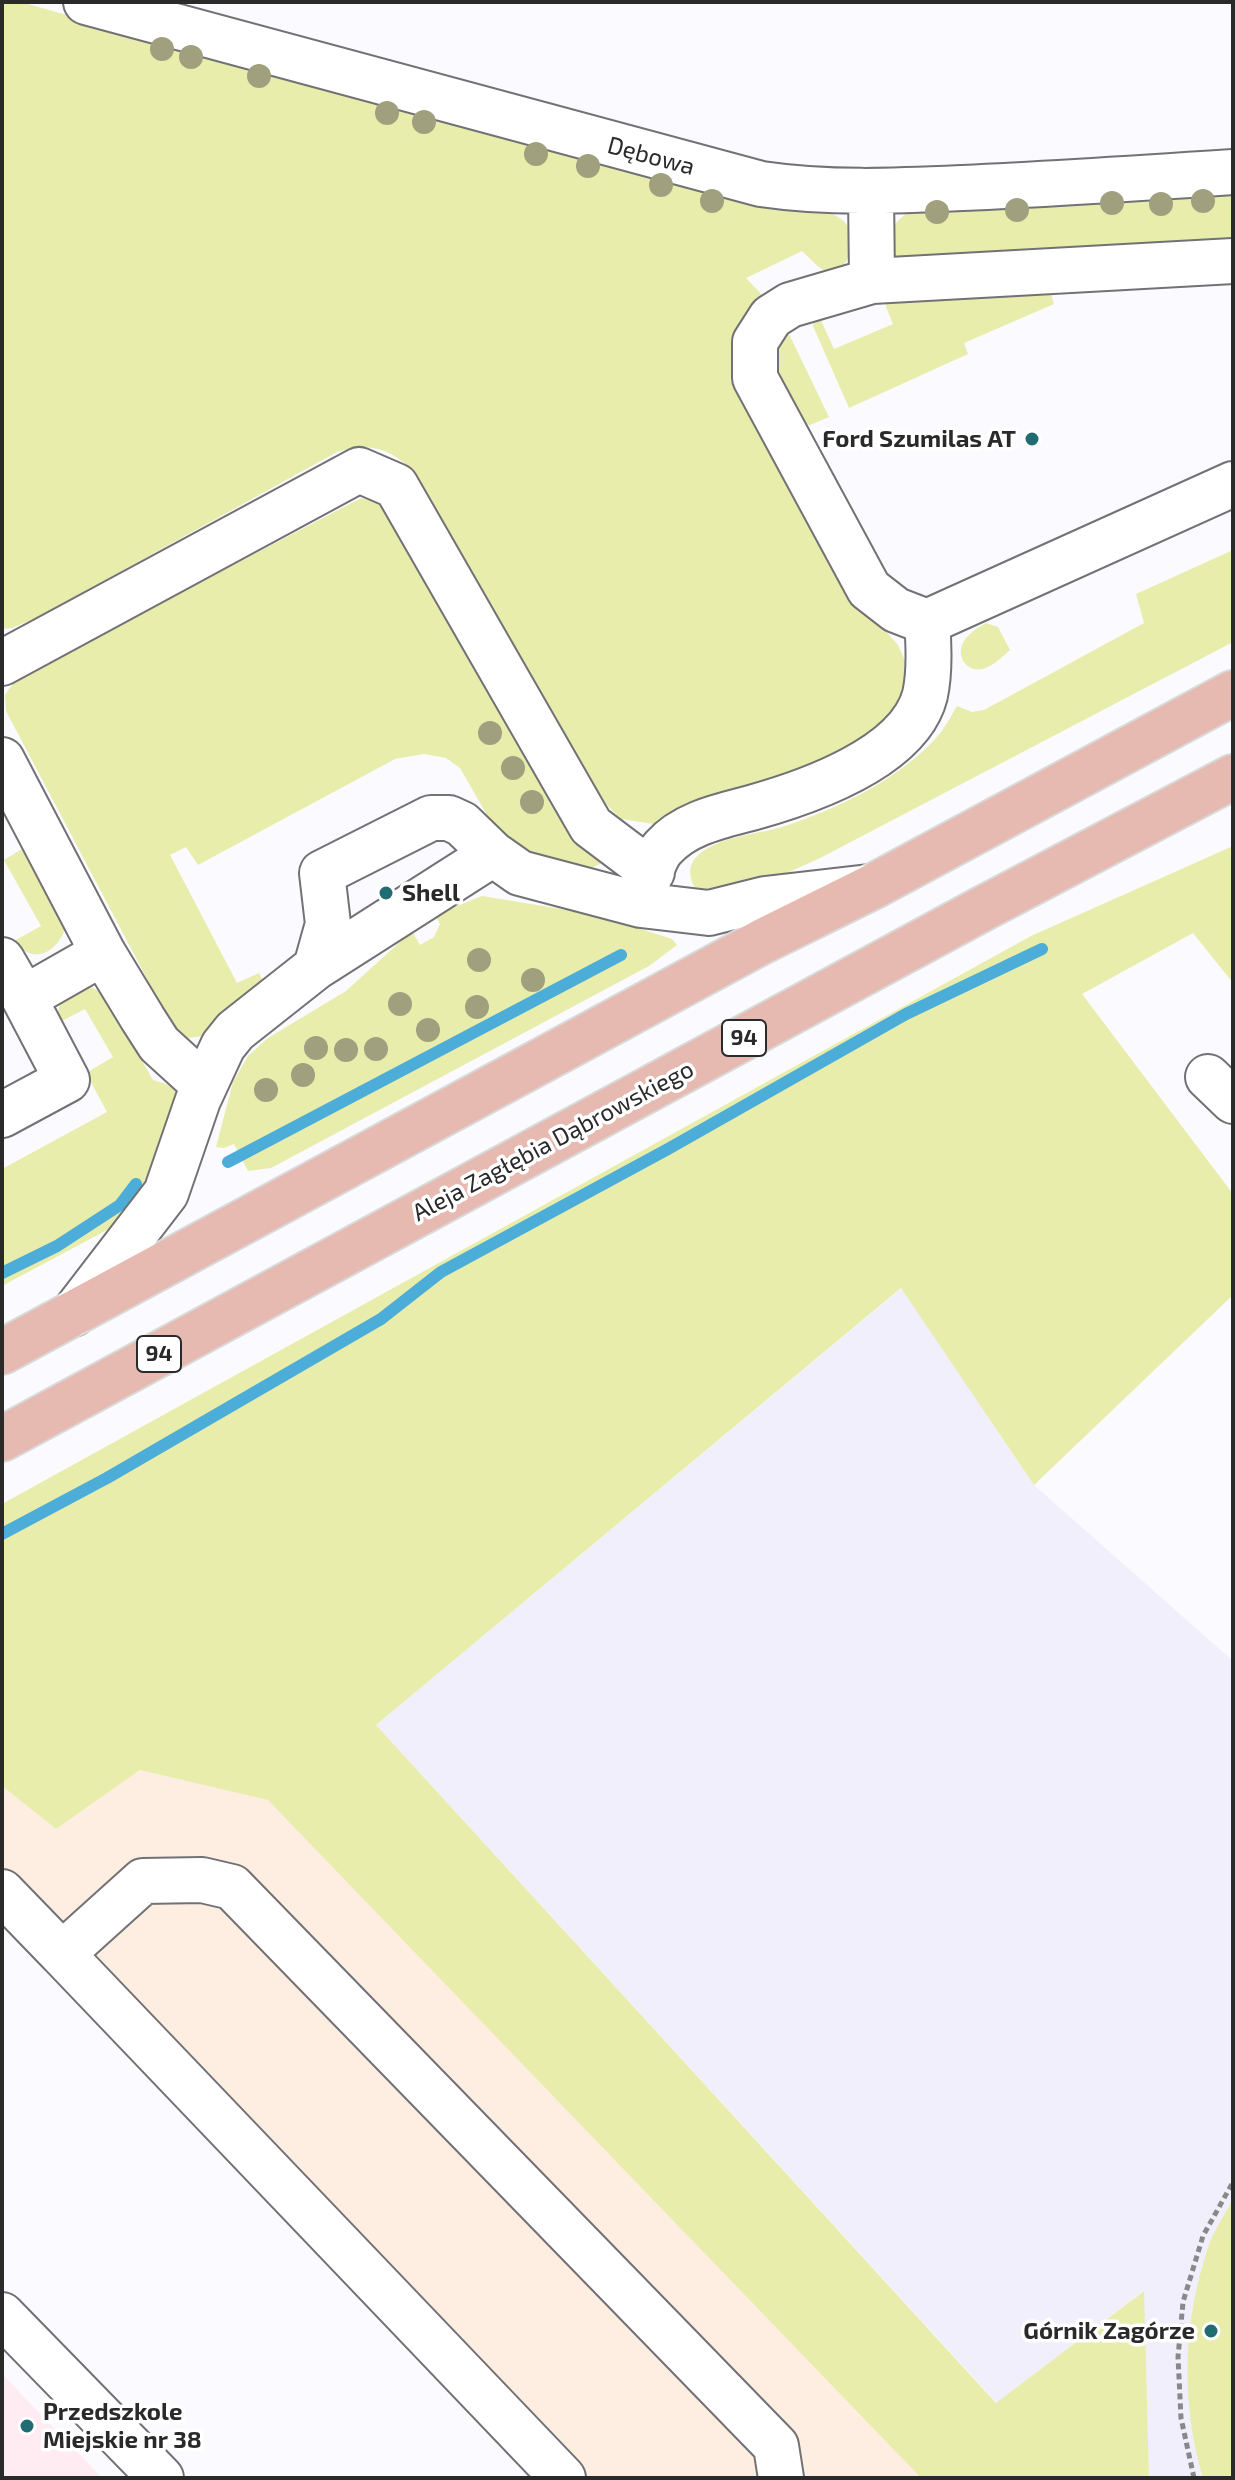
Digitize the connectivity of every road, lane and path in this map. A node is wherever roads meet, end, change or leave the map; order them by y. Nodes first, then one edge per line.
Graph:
1 (86, 2) edge
2 (210, 19) edge
3 (1233, 172) edge
4 (871, 192) junction
5 (1233, 261) edge
6 (872, 281) junction
7 (1233, 484) edge
8 (927, 622) junction
9 (2, 663) edge
10 (1233, 693) edge
11 (2, 760) edge
12 (1233, 777) edge
13 (493, 854) junction
14 (872, 887) junction
15 (647, 889) junction
16 (103, 953) junction
17 (2, 960) edge
18 (316, 967) junction
19 (24, 998) junction
20 (204, 1085) junction
21 (2, 1115) edge
22 (73, 1314) junction
23 (2, 1352) edge
24 (2, 1439) edge
25 (2, 1892) edge
26 (62, 1954) junction
27 (1233, 2182) edge
28 (2, 2315) edge
29 (161, 2478) edge
30 (563, 2478) edge
31 (781, 2478) edge
32 (1194, 2478) edge

1 - 2 street, Dębowa
2 - 4 street, Dębowa
3 - 4 street, Dębowa
4 - 6 street
5 - 6 street
6 - 8 street
7 - 8 street
8 - 15 street
9 - 15 street
10 - 14 main road
11 - 16 street
12 - 24 main road, Aleja Zagłębia Dąbrowskiego / 94
13 - 15 street
13 - 18 street
13 - 18 street
14 - 15 street
14 - 22 main road
16 - 19 street
16 - 20 street
17 - 19 street
18 - 20 street
19 - 21 street
20 - 22 street
22 - 23 main road
25 - 26 street
26 - 30 street
26 - 31 street
27 - 32 path
28 - 29 street

